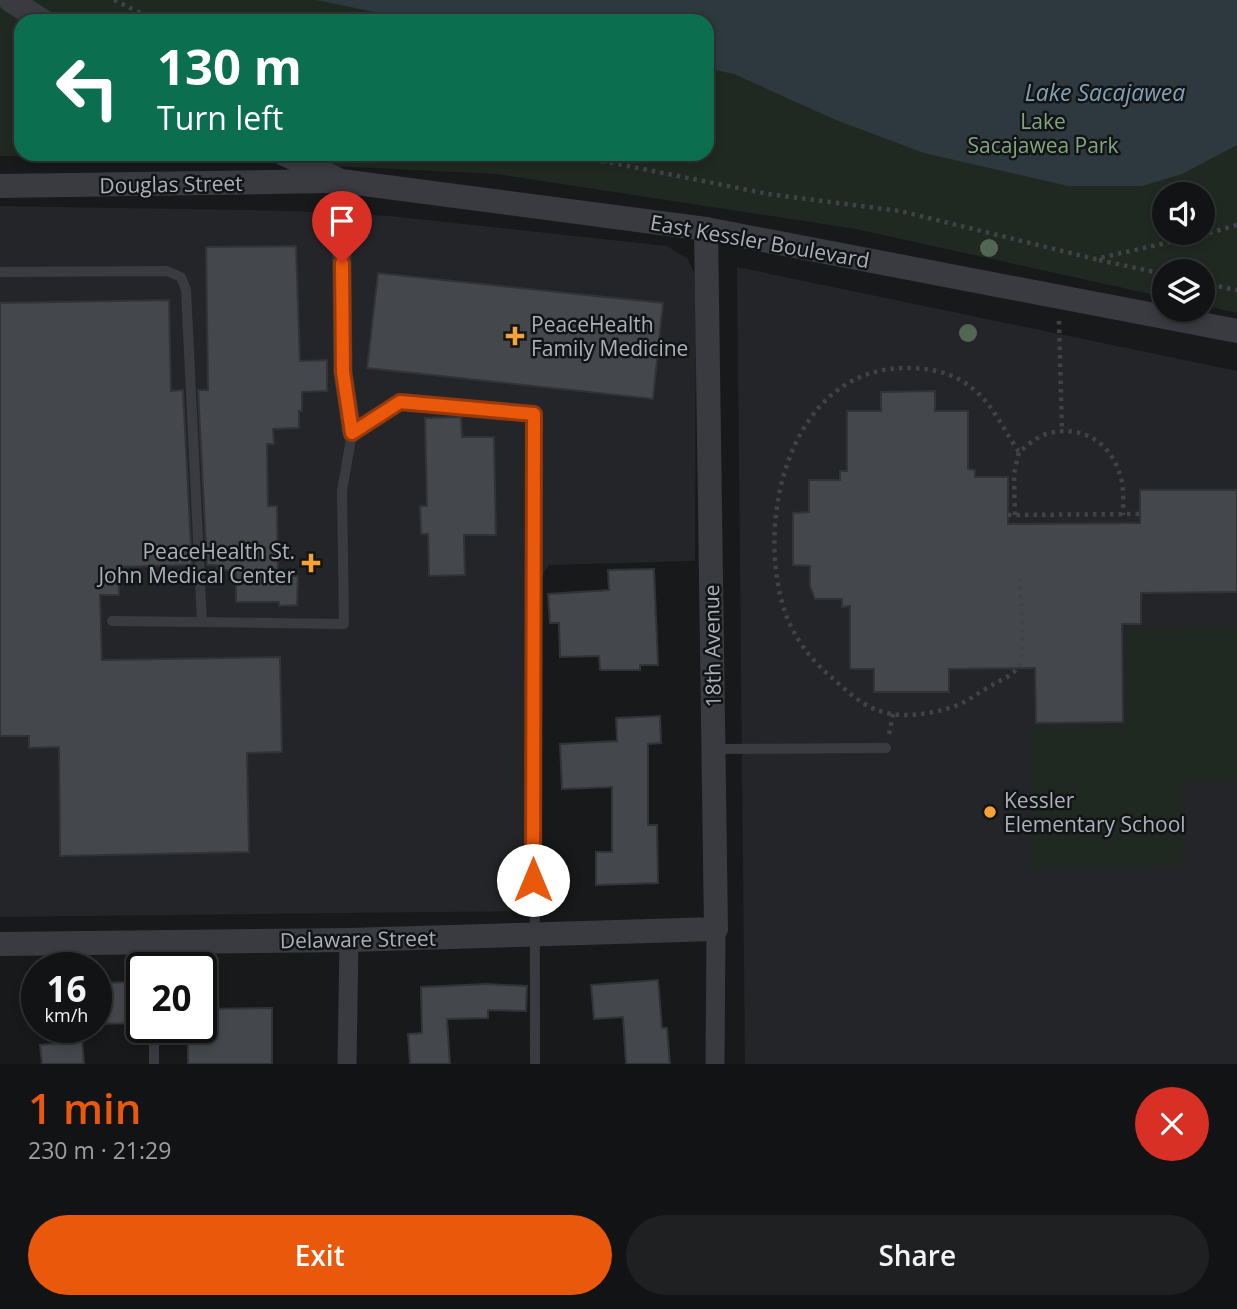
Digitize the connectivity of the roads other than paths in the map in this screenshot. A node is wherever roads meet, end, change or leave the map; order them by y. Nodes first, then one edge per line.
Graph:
1 (10, 0) edge
2 (32, 14) edge
3 (299, 161) edge
4 (341, 181) junction
5 (0, 186) edge
6 (706, 229) junction
7 (0, 272) edge
8 (1237, 331) edge
9 (352, 433) junction
10 (113, 621) dead end
11 (202, 622) junction
12 (886, 748) dead end
13 (713, 749) junction
14 (716, 929) junction
15 (533, 934) junction
16 (349, 940) junction
17 (153, 942) junction
18 (0, 944) edge
19 (153, 952) edge
20 (154, 1043) edge
21 (154, 1064) edge
22 (347, 1064) edge
23 (535, 1064) edge
24 (715, 1064) edge

1 - 2 street
3 - 4 street, East Kessler Boulevard
4 - 5 street, Douglas Street
4 - 6 street, East Kessler Boulevard
4 - 9 street
6 - 8 street, East Kessler Boulevard
6 - 13 street, 18th Avenue
7 - 11 lane
9 - 11 lane
9 - 15 lane
10 - 11 lane
12 - 13 lane
13 - 14 street, 18th Avenue
14 - 15 street, Delaware Street
14 - 24 street, 18th Avenue
15 - 16 street, Delaware Street
15 - 23 lane
16 - 17 street, Delaware Street
16 - 22 street
17 - 18 street, Delaware Street
17 - 19 lane
20 - 21 lane

